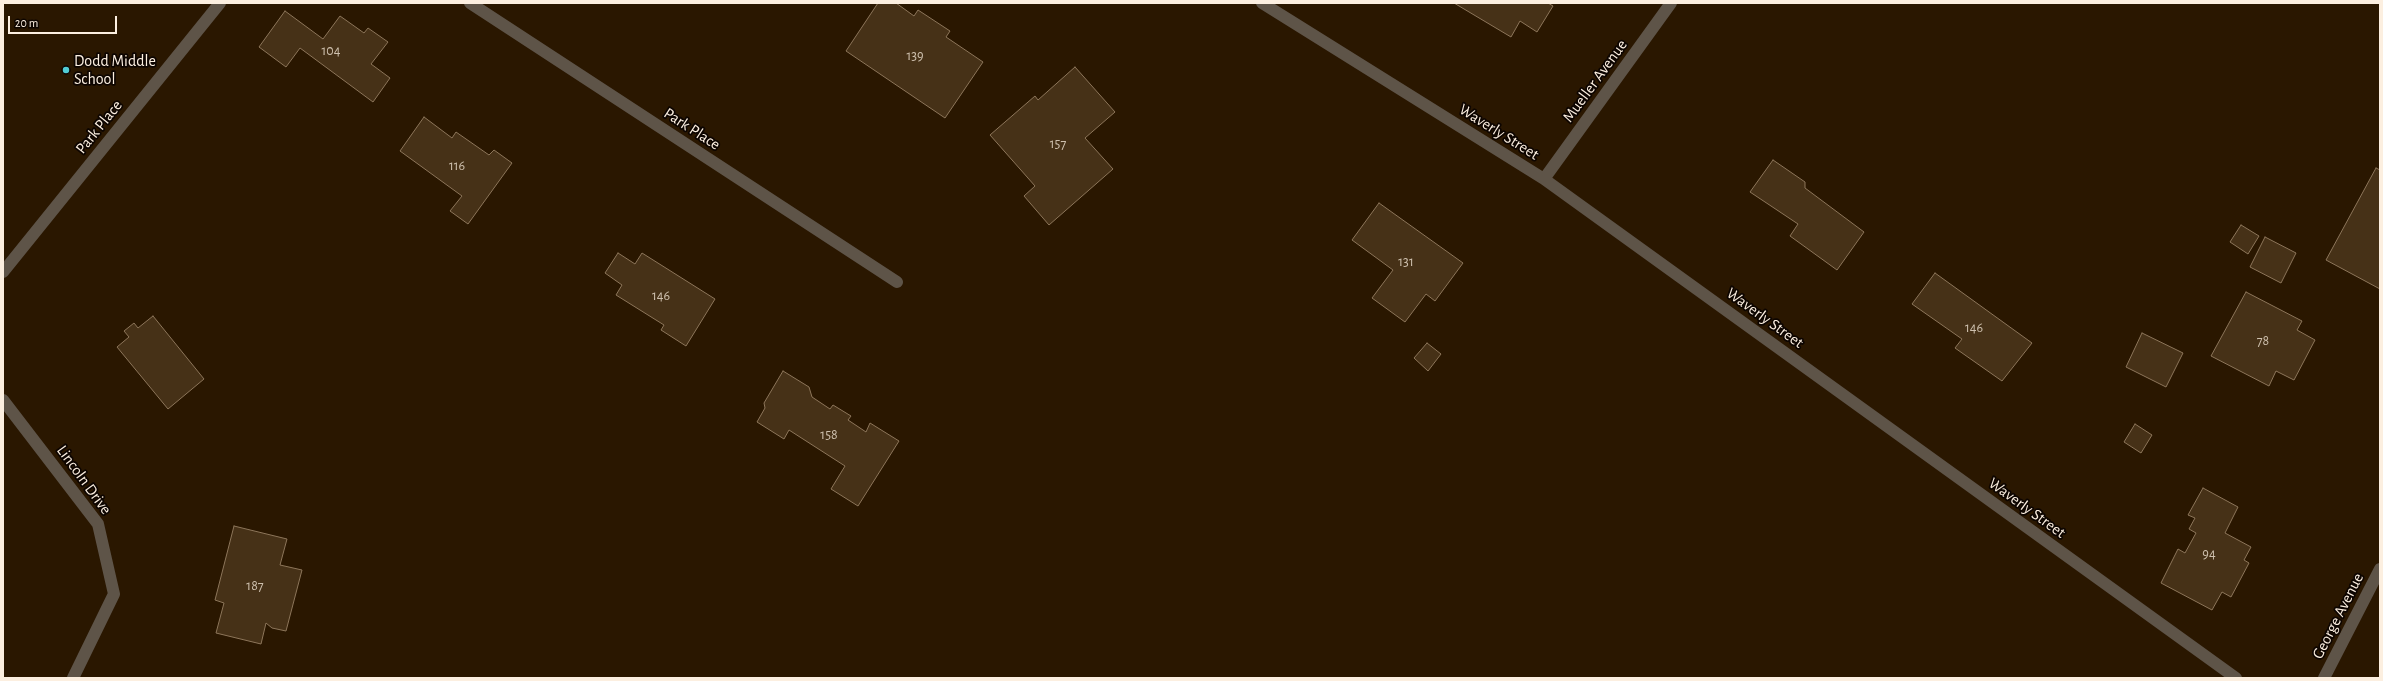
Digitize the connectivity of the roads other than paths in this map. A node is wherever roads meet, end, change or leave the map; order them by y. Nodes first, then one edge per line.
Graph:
1 (219, 3) edge
2 (470, 3) edge
3 (1262, 3) edge
4 (1671, 3) edge
5 (1544, 179) junction
6 (3, 272) edge
7 (897, 282) dead end
8 (3, 400) edge
9 (2380, 569) edge
10 (73, 678) edge
11 (2236, 678) edge
12 (2324, 678) edge

1 - 6 street, Park Place
2 - 7 street, Park Place
3 - 5 street, Waverly Street
4 - 5 street, Mueller Avenue
5 - 11 street, Waverly Street
8 - 10 street, Lincoln Drive
9 - 12 street, George Avenue

